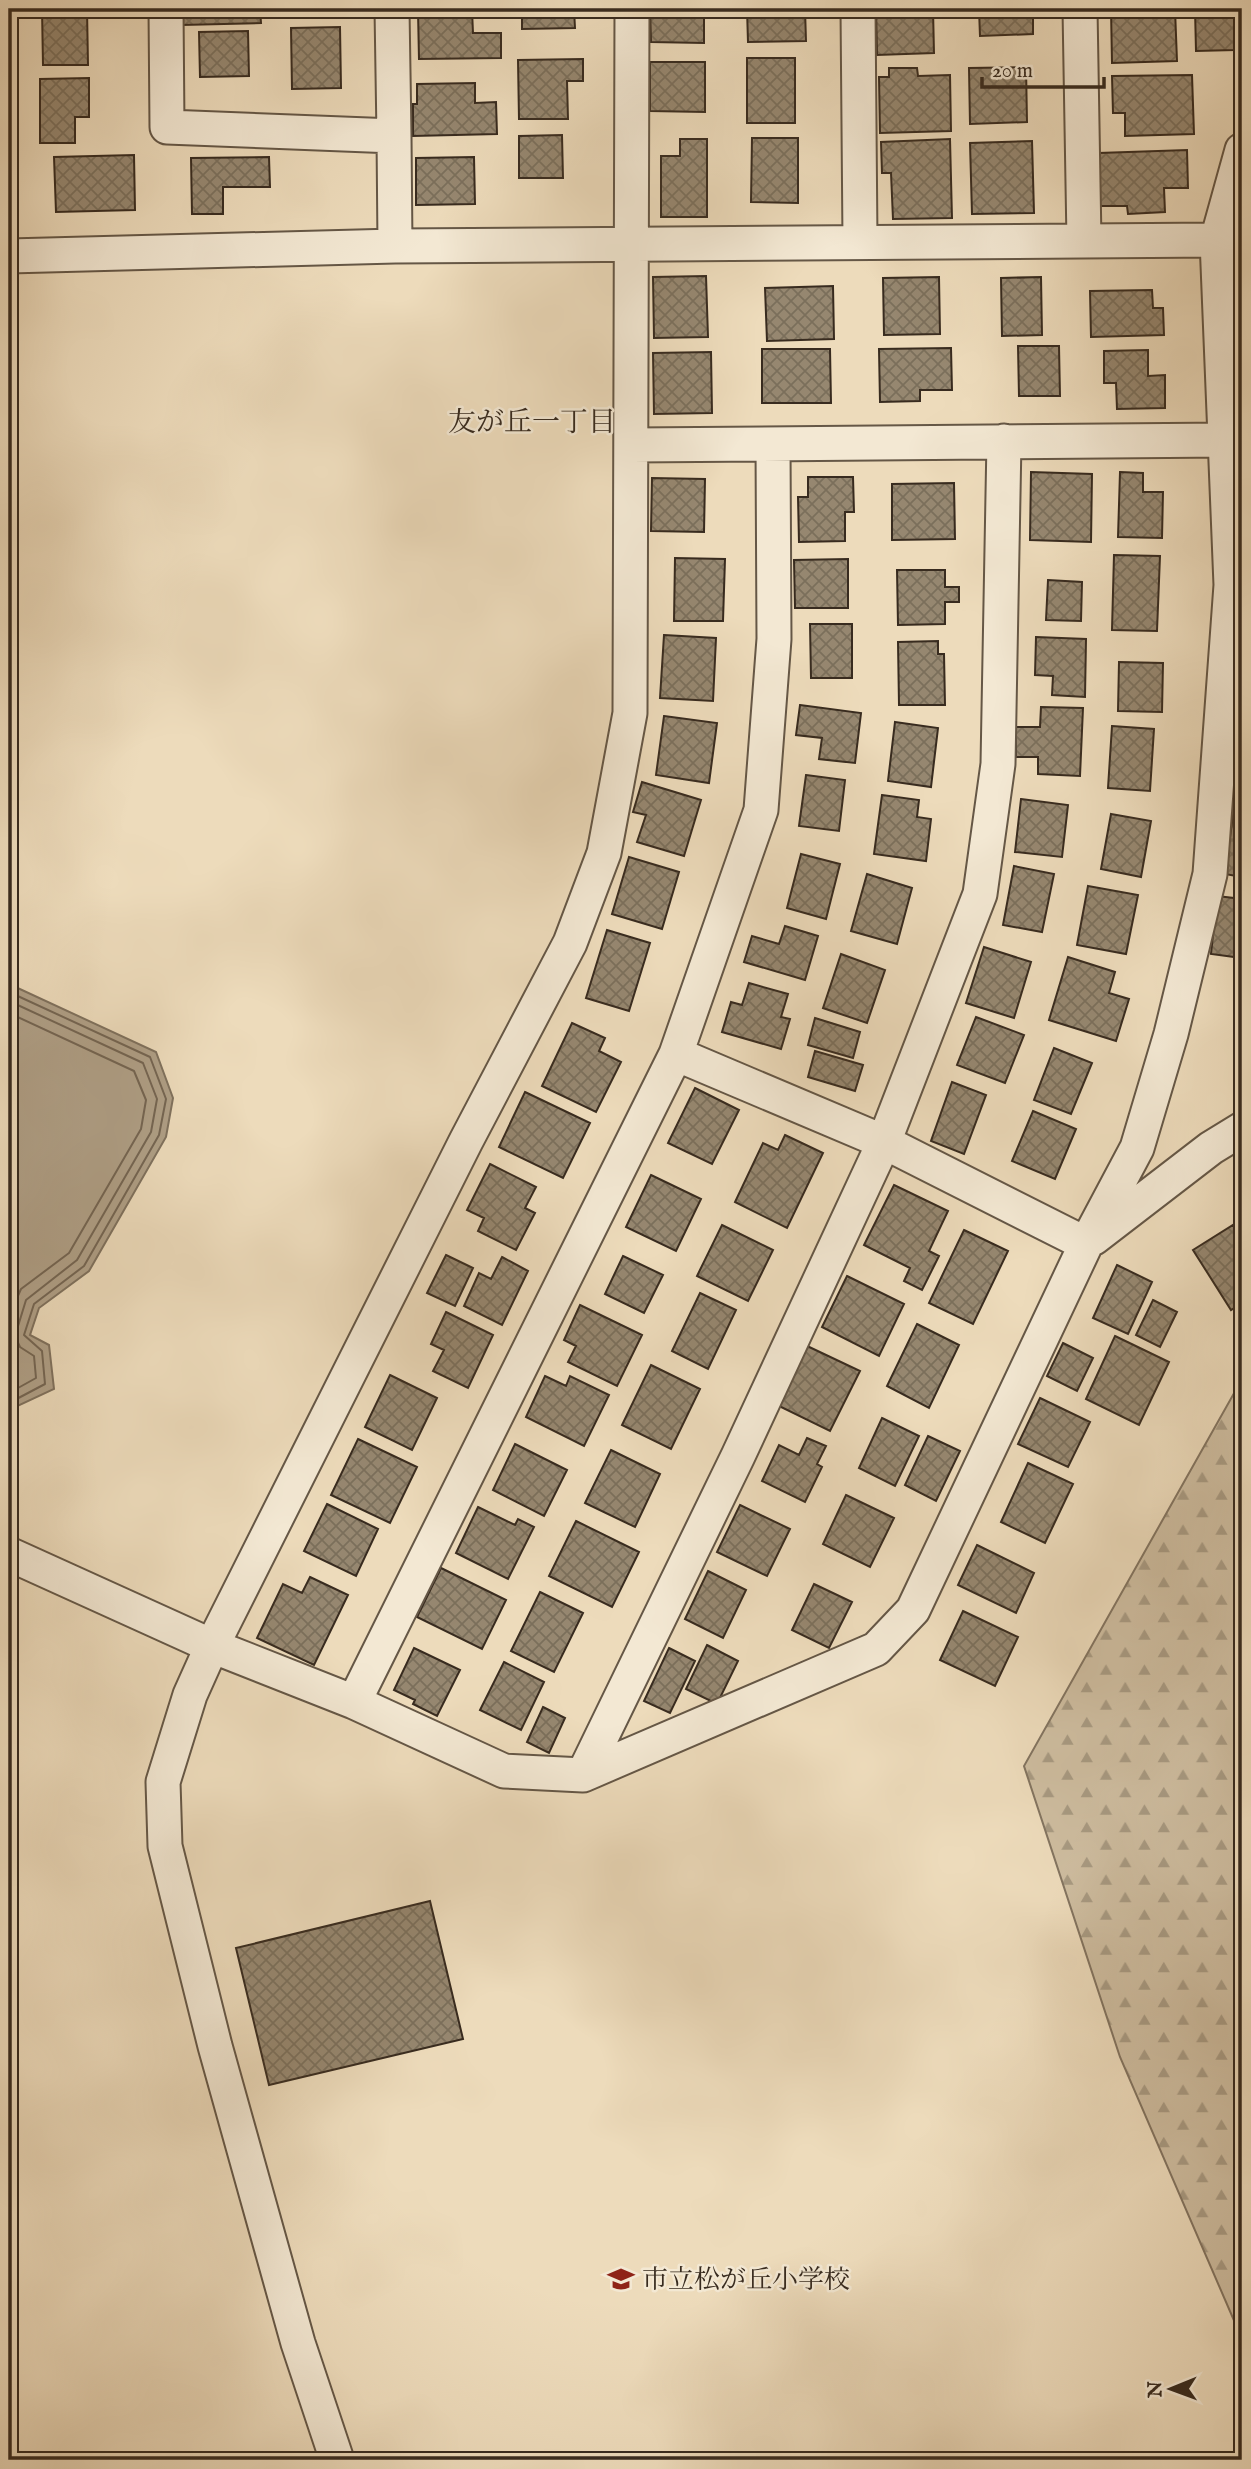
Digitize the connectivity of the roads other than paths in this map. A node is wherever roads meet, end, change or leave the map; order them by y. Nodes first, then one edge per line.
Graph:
1 (166, 9) edge
2 (392, 9) edge
3 (632, 9) edge
4 (858, 9) edge
5 (1080, 9) edge
6 (394, 136) junction
7 (1242, 150) edge
8 (1217, 240) junction
9 (860, 241) junction
10 (1084, 241) junction
11 (632, 245) junction
12 (395, 246) junction
13 (9, 256) edge
14 (1227, 440) junction
15 (1004, 441) junction
16 (773, 444) junction
17 (632, 445) junction
18 (676, 1054) junction
19 (1242, 1129) edge
20 (884, 1142) junction
21 (1086, 1244) junction
22 (9, 1554) edge
23 (212, 1646) junction
24 (354, 1702) junction
25 (583, 1775) junction
26 (337, 2460) edge

1 - 6 street
2 - 6 street
3 - 11 street
4 - 9 street
5 - 10 street
6 - 12 street
7 - 8 street
8 - 10 street
8 - 14 street
9 - 10 street
9 - 11 street
11 - 12 street
11 - 17 street
12 - 13 street
14 - 15 street
14 - 21 street
15 - 16 street
15 - 20 street
16 - 17 street
16 - 18 street
17 - 23 street
18 - 20 street
18 - 24 street
19 - 21 street
20 - 21 street
20 - 25 street
21 - 25 street
22 - 23 street
23 - 24 street
23 - 26 street
24 - 25 street

